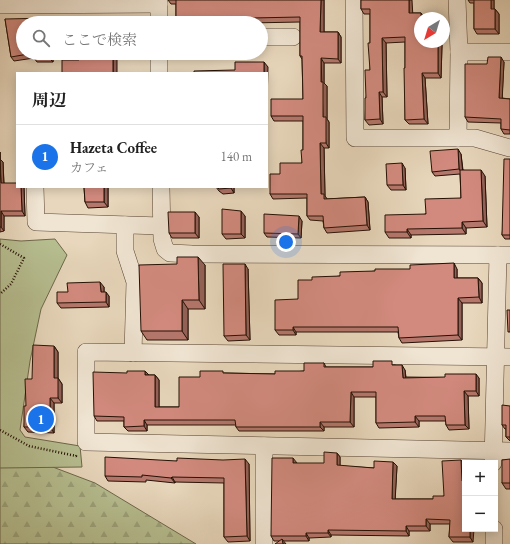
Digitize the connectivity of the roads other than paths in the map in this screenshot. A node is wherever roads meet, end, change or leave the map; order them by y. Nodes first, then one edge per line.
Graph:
1 (354, 0) edge
2 (457, 0) edge
3 (159, 2) edge
4 (0, 5) edge
5 (159, 16) edge
6 (268, 37) edge
7 (293, 37) dead end
8 (459, 52) junction
9 (510, 52) edge
10 (159, 60) edge
11 (160, 72) edge
12 (458, 138) junction
13 (510, 148) edge
14 (35, 188) edge
15 (161, 188) edge
16 (125, 225) junction
17 (161, 226) junction
18 (504, 255) edge
19 (133, 352) junction
20 (503, 357) edge
21 (264, 446) junction
22 (510, 451) edge
23 (493, 457) edge
24 (494, 532) edge
25 (264, 544) edge
26 (494, 544) edge

1 - 12 street
2 - 8 street
3 - 4 street
3 - 5 street
6 - 7 street
8 - 9 street
8 - 12 street
10 - 11 street
12 - 13 street
14 - 16 street
15 - 17 street
16 - 17 street
16 - 19 street
17 - 18 street
18 - 20 street
19 - 20 street
19 - 21 street
20 - 23 street
21 - 23 street
21 - 25 street
22 - 23 street
24 - 26 street

